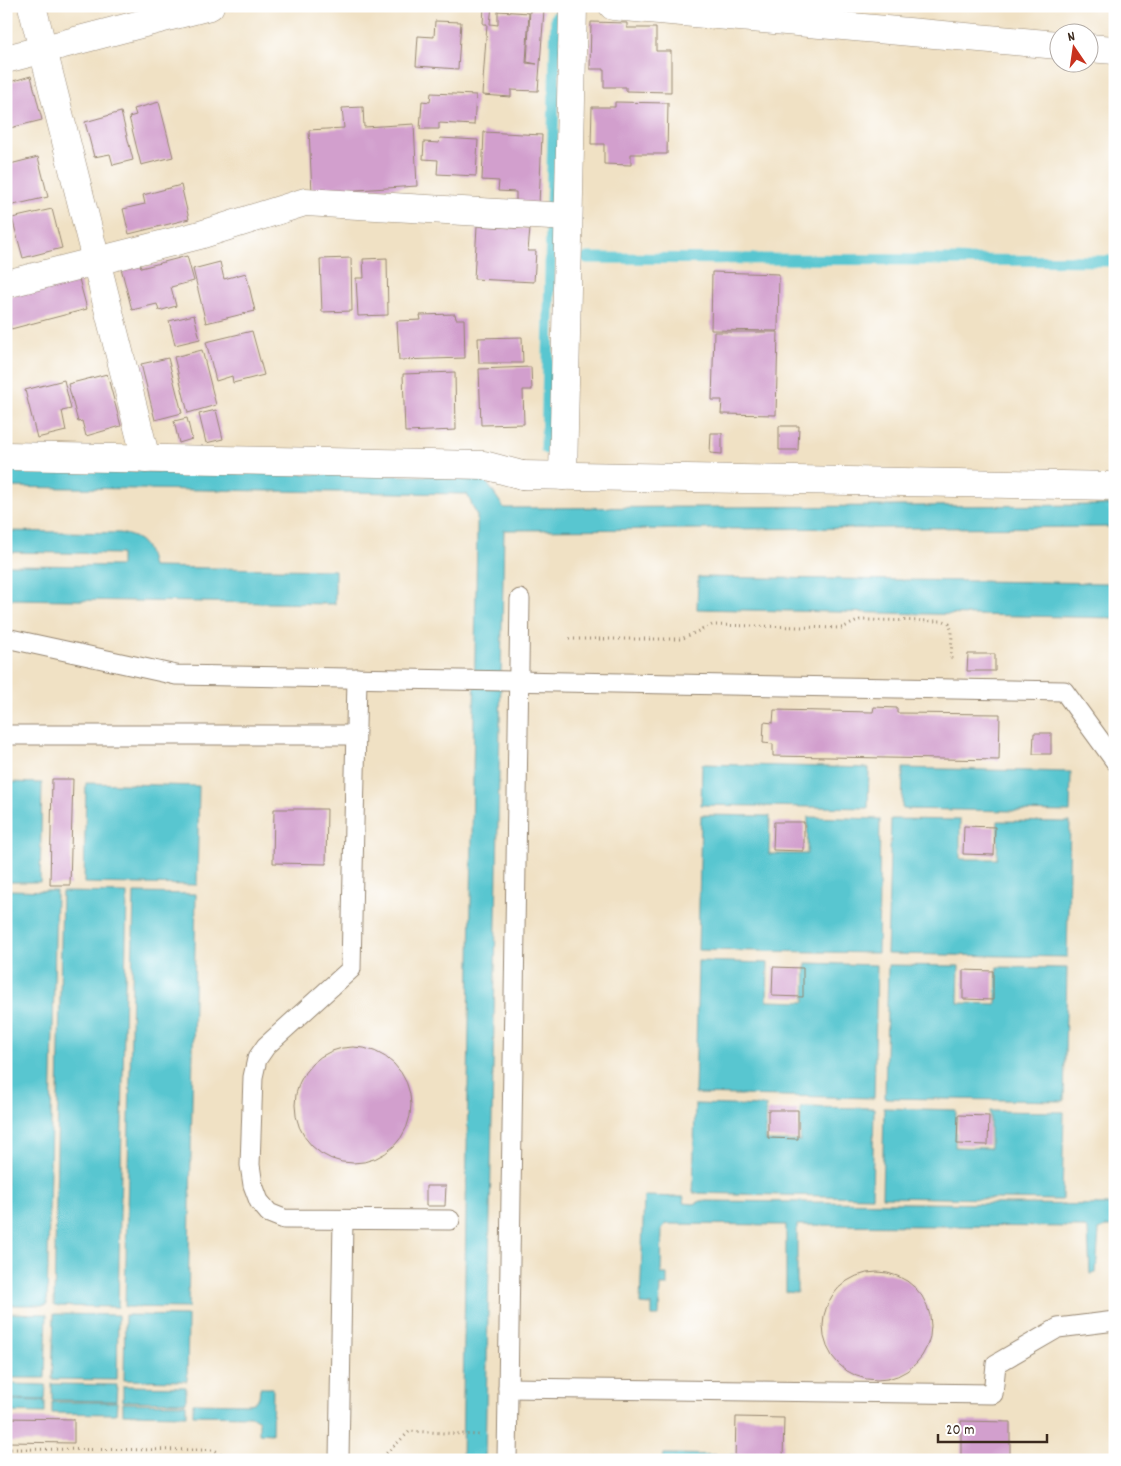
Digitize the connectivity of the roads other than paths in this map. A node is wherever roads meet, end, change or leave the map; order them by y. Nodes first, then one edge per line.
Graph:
1 (32, 6) edge
2 (210, 6) edge
3 (573, 6) edge
4 (613, 6) edge
5 (726, 11) edge
6 (1048, 44) edge
7 (1098, 49) edge
8 (43, 50) junction
9 (1115, 50) edge
10 (6, 59) edge
11 (568, 217) junction
12 (96, 261) junction
13 (6, 284) edge
14 (6, 456) edge
15 (146, 459) junction
16 (563, 476) junction
17 (1115, 486) edge
18 (520, 599) dead end
19 (6, 638) edge
20 (357, 678) junction
21 (511, 681) junction
22 (6, 735) edge
23 (356, 735) junction
24 (1115, 761) edge
25 (343, 1220) junction
26 (450, 1220) dead end
27 (1115, 1321) edge
28 (508, 1388) junction
29 (339, 1460) edge
30 (506, 1460) edge

1 - 8 street
2 - 8 street
3 - 11 street
4 - 5 street
5 - 6 street
7 - 9 street
8 - 10 street
8 - 12 street
11 - 12 street
11 - 16 street
12 - 13 street
12 - 15 street
14 - 15 street
15 - 16 street
16 - 17 street
18 - 21 lane
19 - 20 lane
20 - 21 lane
20 - 23 lane
21 - 24 lane
21 - 28 lane
22 - 23 lane
23 - 25 lane
25 - 26 lane
25 - 29 lane
27 - 28 lane
28 - 30 lane

